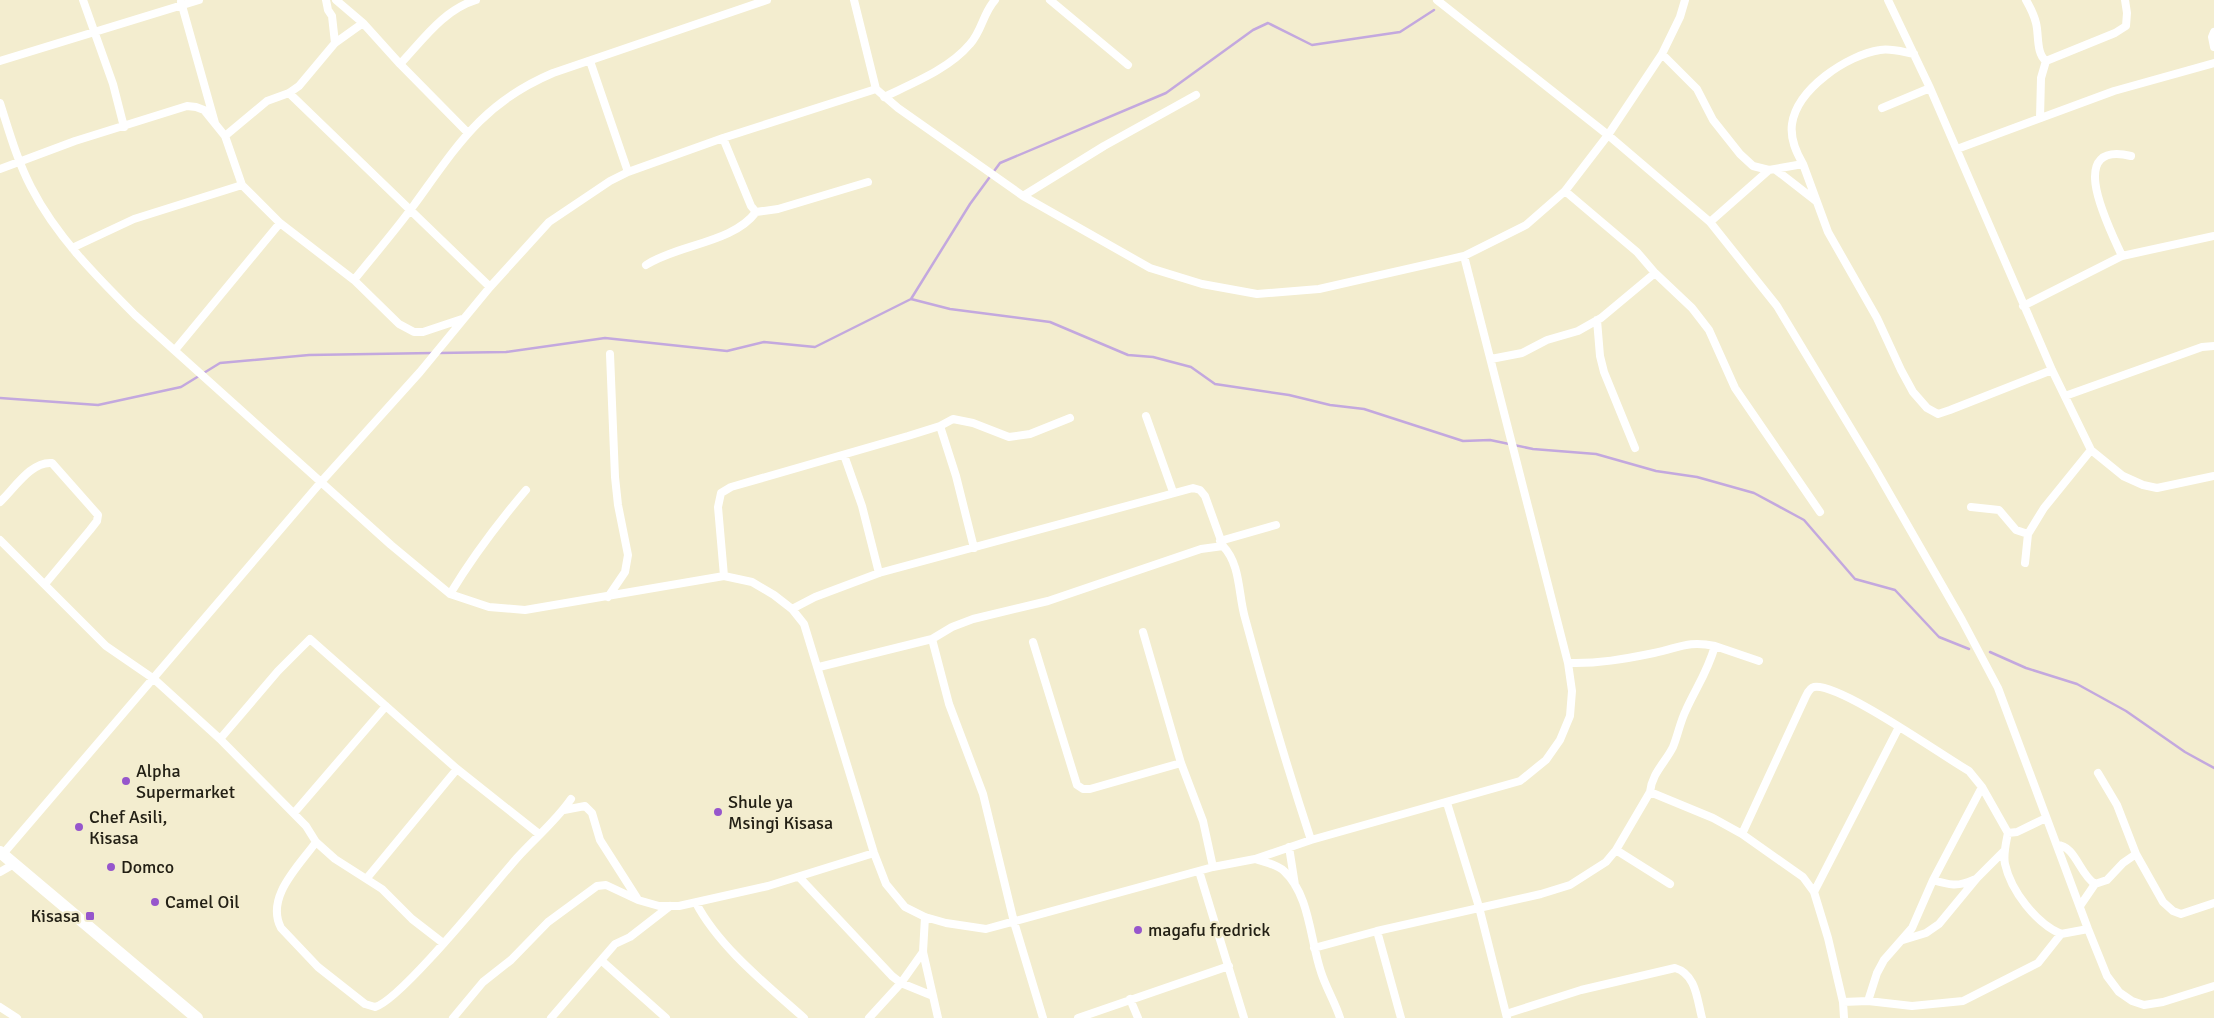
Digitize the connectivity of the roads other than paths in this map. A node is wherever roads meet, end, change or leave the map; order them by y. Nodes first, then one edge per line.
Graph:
1 (84, 0) edge
2 (199, 0) edge
3 (326, 0) edge
4 (336, 0) edge
5 (476, 0) edge
6 (733, 0) edge
7 (767, 0) edge
8 (854, 0) edge
9 (995, 0) edge
10 (1050, 0) edge
11 (1437, 0) edge
12 (1685, 0) edge
13 (1888, 0) edge
14 (2026, 0) edge
15 (2125, 0) edge
16 (181, 2) edge
17 (736, 10) junction
18 (363, 23) junction
19 (2214, 32) edge
20 (95, 33) junction
21 (335, 43) junction
22 (2214, 47) edge
23 (1662, 54) junction
24 (1914, 54) junction
25 (590, 61) junction
26 (2046, 61) junction
27 (0, 62) edge
28 (2214, 63) edge
29 (400, 64) junction
30 (1128, 65) dead end
31 (1930, 88) junction
32 (876, 89) junction
33 (289, 93) junction
34 (1196, 96) dead end
35 (884, 97) junction
36 (0, 103) edge
37 (1882, 108) dead end
38 (2040, 118) junction
39 (216, 127) junction
40 (124, 128) junction
41 (468, 133) junction
42 (1608, 135) junction
43 (225, 136) junction
44 (723, 138) junction
45 (1957, 149) junction
46 (2131, 156) dead end
47 (20, 164) junction
48 (1803, 164) junction
49 (0, 169) edge
50 (1773, 170) junction
51 (628, 172) junction
52 (868, 182) dead end
53 (242, 185) junction
54 (1565, 192) junction
55 (1023, 196) junction
56 (1816, 201) junction
57 (409, 211) junction
58 (756, 212) junction
59 (1710, 222) junction
60 (280, 223) junction
61 (2214, 236) edge
62 (72, 248) junction
63 (1464, 256) junction
64 (2122, 256) junction
65 (646, 265) dead end
66 (1655, 273) junction
67 (354, 280) junction
68 (490, 287) junction
69 (2023, 306) junction
70 (464, 318) junction
71 (1597, 320) junction
72 (2214, 346) edge
73 (175, 350) junction
74 (610, 354) dead end
75 (1491, 359) junction
76 (2052, 370) junction
77 (2065, 396) junction
78 (1146, 416) dead end
79 (1070, 418) dead end
80 (940, 426) junction
81 (1635, 448) dead end
82 (2091, 450) junction
83 (844, 455) junction
84 (2214, 476) edge
85 (321, 482) junction
86 (526, 490) dead end
87 (1173, 492) junction
88 (0, 502) edge
89 (1971, 507) dead end
90 (1820, 512) dead end
91 (1276, 525) dead end
92 (2028, 534) junction
93 (0, 540) edge
94 (1222, 543) junction
95 (974, 548) junction
96 (2025, 563) dead end
97 (879, 574) junction
98 (724, 576) junction
99 (45, 584) junction
100 (450, 594) junction
101 (608, 598) junction
102 (792, 609) junction
103 (1143, 632) dead end
104 (932, 639) junction
105 (1033, 642) dead end
106 (1715, 646) junction
107 (1759, 661) dead end
108 (1568, 663) junction
109 (819, 667) junction
110 (154, 679) junction
111 (386, 706) junction
112 (1899, 727) junction
113 (220, 739) junction
114 (1182, 763) junction
115 (457, 769) junction
116 (2098, 773) dead end
117 (1982, 787) junction
118 (1650, 792) junction
119 (571, 799) dead end
120 (1447, 803) junction
121 (564, 810) junction
122 (294, 813) junction
123 (2046, 818) junction
124 (2008, 833) junction
125 (539, 834) junction
126 (1742, 834) junction
127 (1311, 840) junction
128 (316, 842) junction
129 (2057, 845) junction
130 (1289, 847) junction
131 (1616, 850) junction
132 (2004, 851) junction
133 (1, 853) edge
134 (874, 853) junction
135 (2136, 854) junction
136 (1255, 860) junction
137 (14, 864) junction
138 (1212, 868) junction
139 (1200, 871) junction
140 (0, 872) edge
141 (799, 877) junction
142 (367, 878) junction
143 (1978, 878) junction
144 (1933, 880) junction
145 (1670, 884) dead end
146 (2095, 884) junction
147 (1296, 887) junction
148 (1814, 892) junction
149 (638, 900) junction
150 (696, 902) junction
151 (2214, 903) edge
152 (670, 906) junction
153 (2080, 906) junction
154 (1479, 907) junction
155 (925, 917) junction
156 (1014, 922) junction
157 (2088, 929) junction
158 (1377, 931) junction
159 (2061, 934) junction
160 (1900, 941) junction
161 (443, 943) junction
162 (1314, 948) junction
163 (922, 952) junction
164 (602, 961) junction
165 (1229, 966) junction
166 (901, 983) junction
167 (2214, 986) edge
168 (933, 996) junction
169 (1130, 999) junction
170 (1868, 1001) junction
171 (1843, 1002) junction
172 (0, 1007) edge
173 (1507, 1016) edge
174 (18, 1018) edge
175 (197, 1018) edge
176 (453, 1018) edge
177 (551, 1018) edge
178 (666, 1018) edge
179 (804, 1018) edge
180 (869, 1018) edge
181 (938, 1018) edge
182 (1043, 1018) edge
183 (1078, 1018) edge
184 (1138, 1018) edge
185 (1244, 1018) edge
186 (1340, 1018) edge
187 (1400, 1018) edge
188 (1702, 1018) edge
189 (1844, 1018) edge

1 - 20 street
2 - 16 street
3 - 21 street
4 - 18 street
5 - 29 street
6 - 17 street
7 - 17 street
8 - 32 street
9 - 35 street
10 - 30 street
11 - 42 street
12 - 23 street
13 - 24 street
14 - 26 street
15 - 26 street
16 - 20 street
16 - 39 street
17 - 25 street
18 - 21 street
18 - 29 street
19 - 22 street
20 - 27 street
20 - 40 street
21 - 33 street
23 - 42 street
23 - 50 street
24 - 31 street
24 - 48 street
25 - 41 street
25 - 51 street
26 - 38 street
28 - 38 street
29 - 41 street
31 - 37 street
31 - 45 street
32 - 35 street
32 - 44 street
33 - 43 street
33 - 57 street
34 - 55 street
35 - 55 street
36 - 47 street
38 - 45 street
39 - 40 street
39 - 43 street
40 - 47 street
41 - 57 street
42 - 54 street
42 - 59 street
43 - 53 street
44 - 51 street
44 - 58 street
45 - 69 street
46 - 64 street
47 - 49 street
47 - 62 street
48 - 50 street
48 - 56 street
50 - 56 street
50 - 59 street
51 - 68 street
52 - 58 street
53 - 60 street
53 - 62 street
54 - 63 street
54 - 66 street
55 - 63 street
56 - 76 street
57 - 67 street
57 - 68 street
58 - 65 street
59 - 123 street
60 - 67 street
60 - 73 street
61 - 64 street
62 - 73 street
63 - 75 street
64 - 69 street
66 - 71 street
66 - 90 street
67 - 70 street
68 - 70 street
69 - 76 street
70 - 85 street
71 - 75 street
71 - 81 street
72 - 77 street
73 - 85 street
74 - 101 street
75 - 108 street
76 - 77 street
77 - 82 street
78 - 87 street
79 - 80 street
80 - 83 street
80 - 95 street
82 - 84 street
82 - 92 street
83 - 97 street
83 - 98 street
85 - 100 street
85 - 110 street
86 - 100 street
87 - 94 street
87 - 95 street
88 - 99 street
89 - 92 street
91 - 94 street
92 - 96 street
93 - 99 street
94 - 104 street
94 - 127 street
95 - 97 street
97 - 102 street
98 - 101 street
98 - 102 street
99 - 110 street
100 - 101 street
102 - 109 street
103 - 114 street
104 - 109 street
104 - 156 street
105 - 114 street
106 - 107 street
106 - 108 street
106 - 118 street
108 - 120 street
109 - 134 street
110 - 113 street
110 - 133 street
111 - 113 street
111 - 115 street
111 - 122 street
112 - 117 street
112 - 126 street
112 - 148 street
113 - 122 street
114 - 138 street
115 - 125 street
115 - 142 street
116 - 135 street
117 - 124 street
117 - 144 street
118 - 126 street
118 - 131 street
119 - 121 street
120 - 127 street
120 - 154 street
121 - 125 street
121 - 149 street
122 - 128 street
123 - 124 street
123 - 129 street
124 - 132 street
125 - 161 street
126 - 148 street
127 - 130 street
128 - 142 street
128 - 161 street
129 - 146 street
129 - 153 street
130 - 136 street
130 - 147 street
131 - 145 street
131 - 154 street
132 - 143 street
132 - 159 street
133 - 137 highway
134 - 141 street
134 - 155 street
135 - 146 street
135 - 151 street
136 - 138 street
136 - 147 street
137 - 140 street
137 - 175 highway
138 - 139 street
139 - 156 street
139 - 165 street
141 - 150 street
141 - 166 street
142 - 161 street
143 - 144 street
143 - 160 street
144 - 160 street
146 - 153 street
147 - 162 street
148 - 171 street
149 - 152 street
149 - 176 street
150 - 152 street
150 - 179 street
152 - 164 street
153 - 157 street
154 - 158 street
154 - 173 street
155 - 156 street
155 - 163 street
156 - 182 street
157 - 159 street
157 - 167 street
158 - 162 street
158 - 187 street
159 - 170 street
160 - 170 street
162 - 186 street
163 - 166 street
163 - 168 street
164 - 177 street
164 - 178 street
165 - 169 street
165 - 185 street
166 - 168 street
166 - 180 street
168 - 181 street
169 - 183 street
169 - 184 street
170 - 171 street
171 - 189 street
172 - 174 street
173 - 188 street

